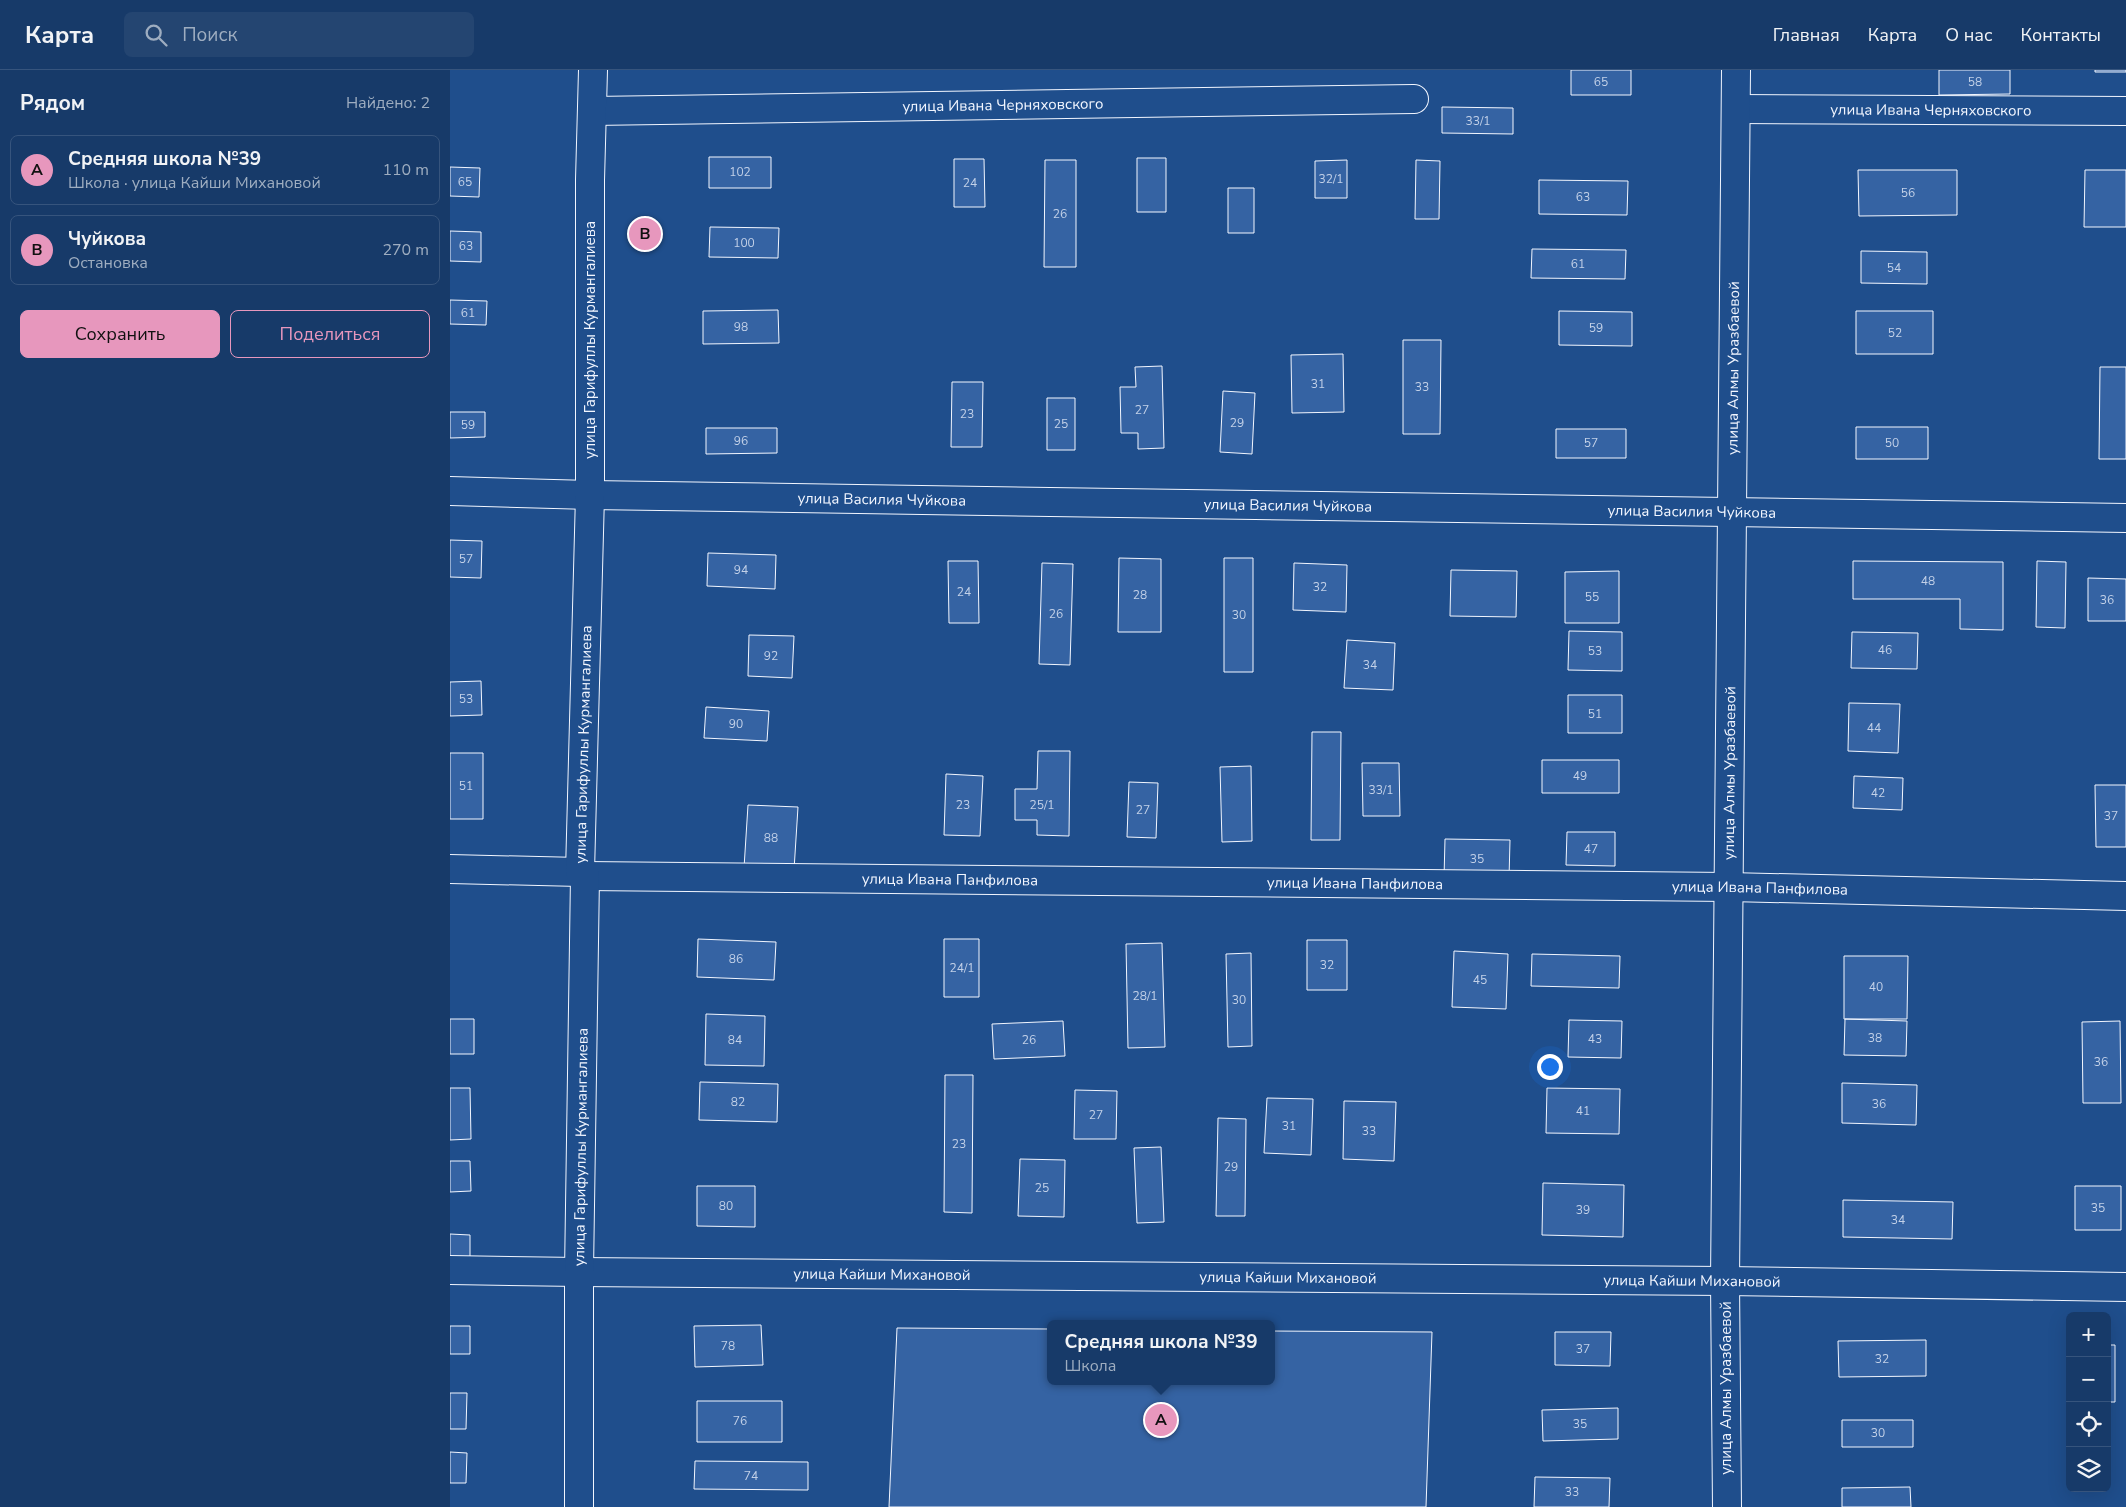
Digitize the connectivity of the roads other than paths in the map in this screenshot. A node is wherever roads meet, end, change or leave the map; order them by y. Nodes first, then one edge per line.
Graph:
1 (593, 70) edge
2 (1736, 70) edge
3 (1414, 99) dead end
4 (1736, 109) junction
5 (592, 111) junction
6 (2126, 111) edge
7 (450, 491) edge
8 (590, 495) junction
9 (1732, 512) junction
10 (2126, 518) edge
11 (450, 869) edge
12 (582, 874) junction
13 (1729, 887) junction
14 (2126, 896) edge
15 (450, 1270) edge
16 (579, 1272) junction
17 (1725, 1281) junction
18 (2126, 1287) edge
19 (579, 1507) edge
20 (1727, 1507) edge

1 - 5 street, улица Гарифуллы Курмангалиева
2 - 4 street, улица Алмы Уразбаевой
3 - 5 street, улица Ивана Черняховского
4 - 6 street, улица Ивана Черняховского
4 - 9 street, улица Алмы Уразбаевой
5 - 8 street, улица Гарифуллы Курмангалиева
7 - 8 street, улица Василия Чуйкова
8 - 9 street, улица Василия Чуйкова
8 - 12 street, улица Гарифуллы Курмангалиева
9 - 10 street, улица Василия Чуйкова
9 - 13 street, улица Алмы Уразбаевой
11 - 12 street, улица Ивана Панфилова
12 - 13 street, улица Ивана Панфилова
12 - 16 street, улица Гарифуллы Курмангалиева
13 - 14 street, улица Ивана Панфилова
13 - 17 street, улица Алмы Уразбаевой
15 - 16 street, улица Кайши Михановой
16 - 17 street, улица Кайши Михановой
16 - 19 street, улица Гарифуллы Курмангалиева
17 - 18 street, улица Кайши Михановой
17 - 20 street, улица Алмы Уразбаевой

